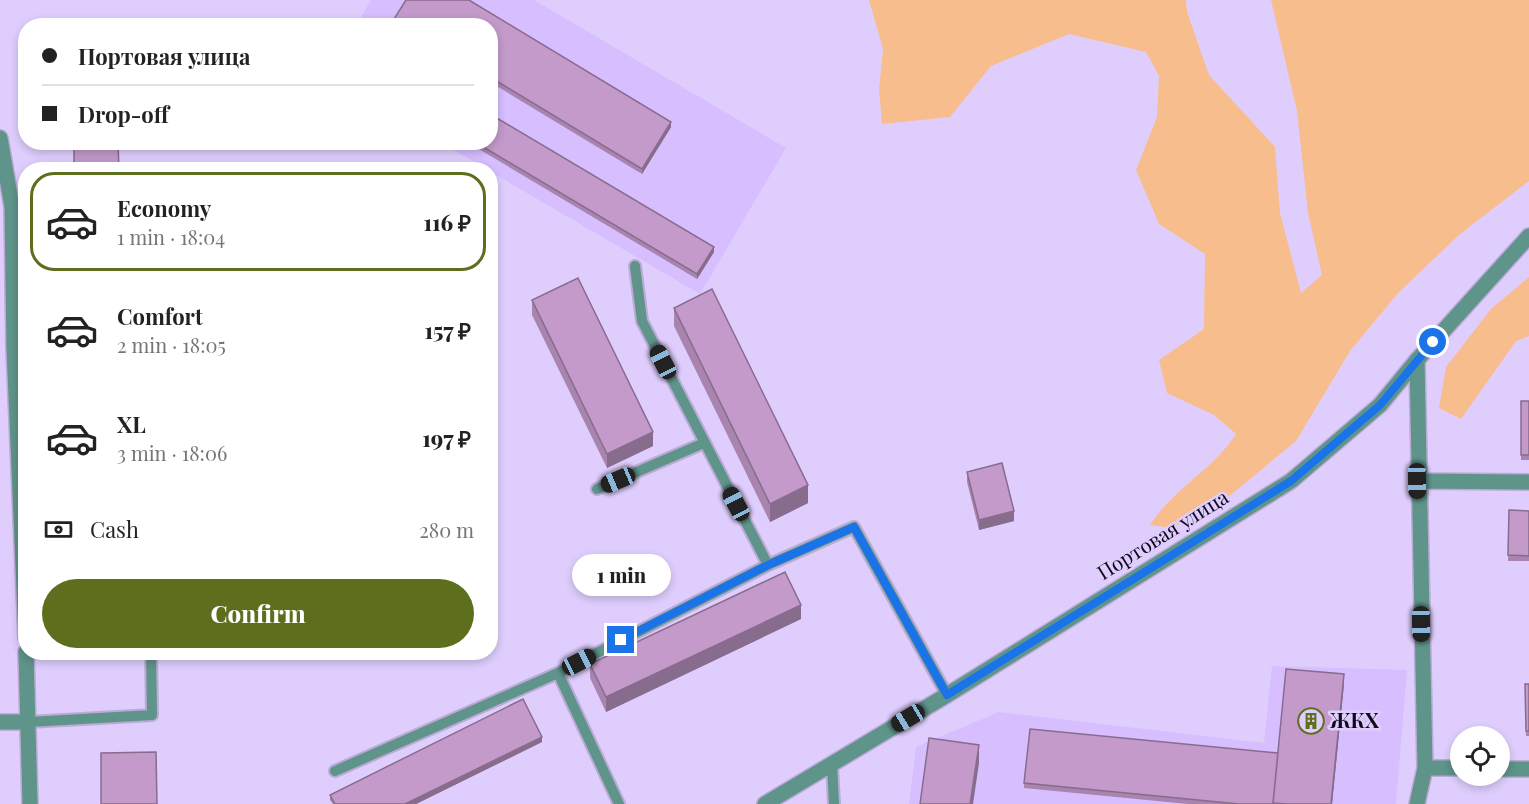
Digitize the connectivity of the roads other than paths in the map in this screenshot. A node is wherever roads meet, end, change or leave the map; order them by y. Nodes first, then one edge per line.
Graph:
1 (0, 138) edge
2 (1529, 236) edge
3 (635, 266) dead end
4 (1417, 360) junction
5 (7, 380) edge
6 (704, 443) junction
7 (1417, 481) junction
8 (1529, 482) edge
9 (597, 489) dead end
10 (18, 529) edge
11 (768, 565) junction
12 (26, 660) edge
13 (151, 660) edge
14 (558, 673) junction
15 (947, 695) junction
16 (0, 722) edge
17 (29, 722) junction
18 (832, 764) junction
19 (1425, 768) junction
20 (1450, 768) edge
21 (1510, 769) edge
22 (1529, 769) edge
23 (335, 771) dead end
24 (30, 804) edge
25 (619, 804) edge
26 (765, 804) edge
27 (834, 804) edge
28 (1417, 804) edge

1 - 5 street
2 - 4 street, Портовая улица
3 - 6 lane
4 - 7 street
4 - 15 street, Портовая улица
5 - 10 street
6 - 9 lane
6 - 11 lane
7 - 8 street
7 - 19 street
11 - 14 lane
11 - 15 lane
12 - 17 street
13 - 17 lane
14 - 23 lane
14 - 25 lane
15 - 18 street, Портовая улица
16 - 17 street
17 - 24 street
18 - 26 street, Портовая улица
18 - 27 lane
19 - 20 street
19 - 28 street
21 - 22 street

